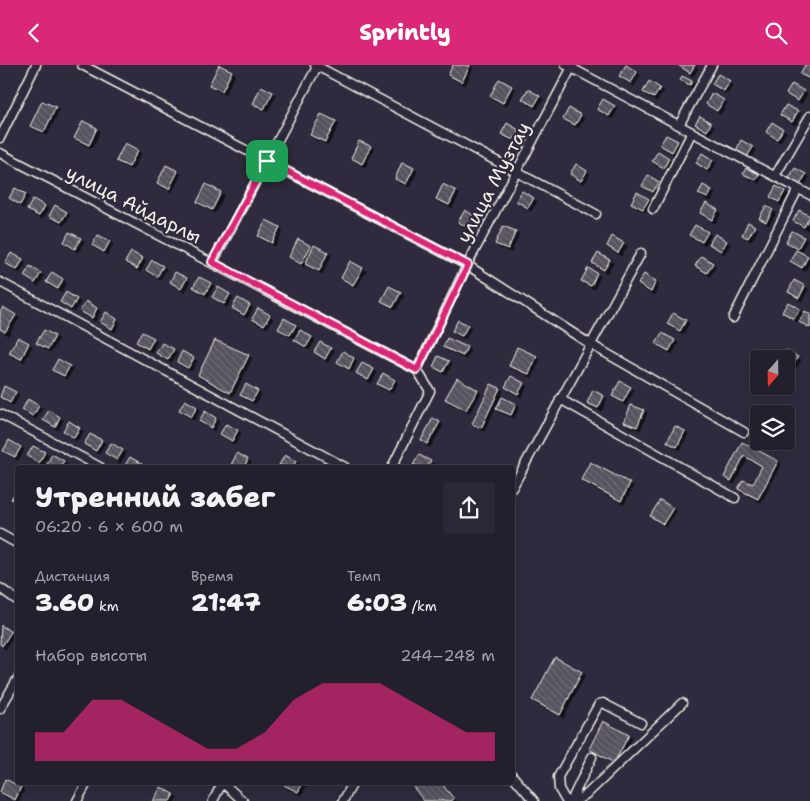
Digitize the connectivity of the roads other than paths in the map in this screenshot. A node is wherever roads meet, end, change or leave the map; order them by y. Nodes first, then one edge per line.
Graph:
1 (36, 65) edge
2 (82, 65) edge
3 (317, 65) edge
4 (712, 65) edge
5 (570, 66) edge
6 (810, 116) edge
7 (680, 125) junction
8 (692, 132) junction
9 (0, 138) edge
10 (0, 153) edge
11 (267, 161) junction
12 (516, 173) junction
13 (775, 176) junction
14 (798, 189) junction
15 (810, 195) edge
16 (653, 209) dead end
17 (596, 214) dead end
18 (641, 253) dead end
19 (212, 262) junction
20 (468, 265) junction
21 (0, 282) edge
22 (733, 318) dead end
23 (590, 344) junction
24 (417, 370) junction
25 (560, 399) junction
26 (0, 414) edge
27 (744, 432) dead end
28 (96, 465) edge
29 (341, 465) edge
30 (393, 465) edge
31 (515, 482) edge
32 (735, 497) dead end
33 (0, 534) edge
34 (15, 542) edge
35 (0, 588) edge
36 (15, 599) edge
37 (15, 683) edge
38 (682, 703) dead end
39 (0, 709) edge
40 (640, 723) dead end
41 (592, 757) dead end
42 (515, 779) edge
43 (86, 785) edge
44 (222, 785) edge
45 (225, 785) edge
46 (353, 785) edge
47 (77, 801) edge
48 (212, 801) edge
49 (243, 801) edge
50 (343, 801) edge
51 (534, 801) edge
52 (566, 801) edge
53 (571, 801) edge
54 (576, 801) edge

1 - 9 street
2 - 11 street
3 - 11 street
3 - 12 street
4 - 7 street
5 - 7 street
5 - 12 street, улица Музтау
6 - 13 street
7 - 8 street
8 - 13 street
8 - 16 street
10 - 19 street, улица Айдарлы
11 - 19 street
11 - 20 street
12 - 17 street
12 - 20 street, улица Музтау
13 - 14 street
14 - 15 street
14 - 22 street
18 - 23 street
19 - 24 street, улица Айдарлы
20 - 23 street
20 - 24 street, улица Музтау
21 - 29 street
23 - 25 street
23 - 27 street
24 - 30 street
25 - 31 street
25 - 32 street
26 - 28 street
33 - 34 street
35 - 36 street
37 - 39 street
38 - 54 street
40 - 52 street
41 - 53 street
42 - 51 street
43 - 47 street
44 - 48 street
45 - 49 street
46 - 50 street

